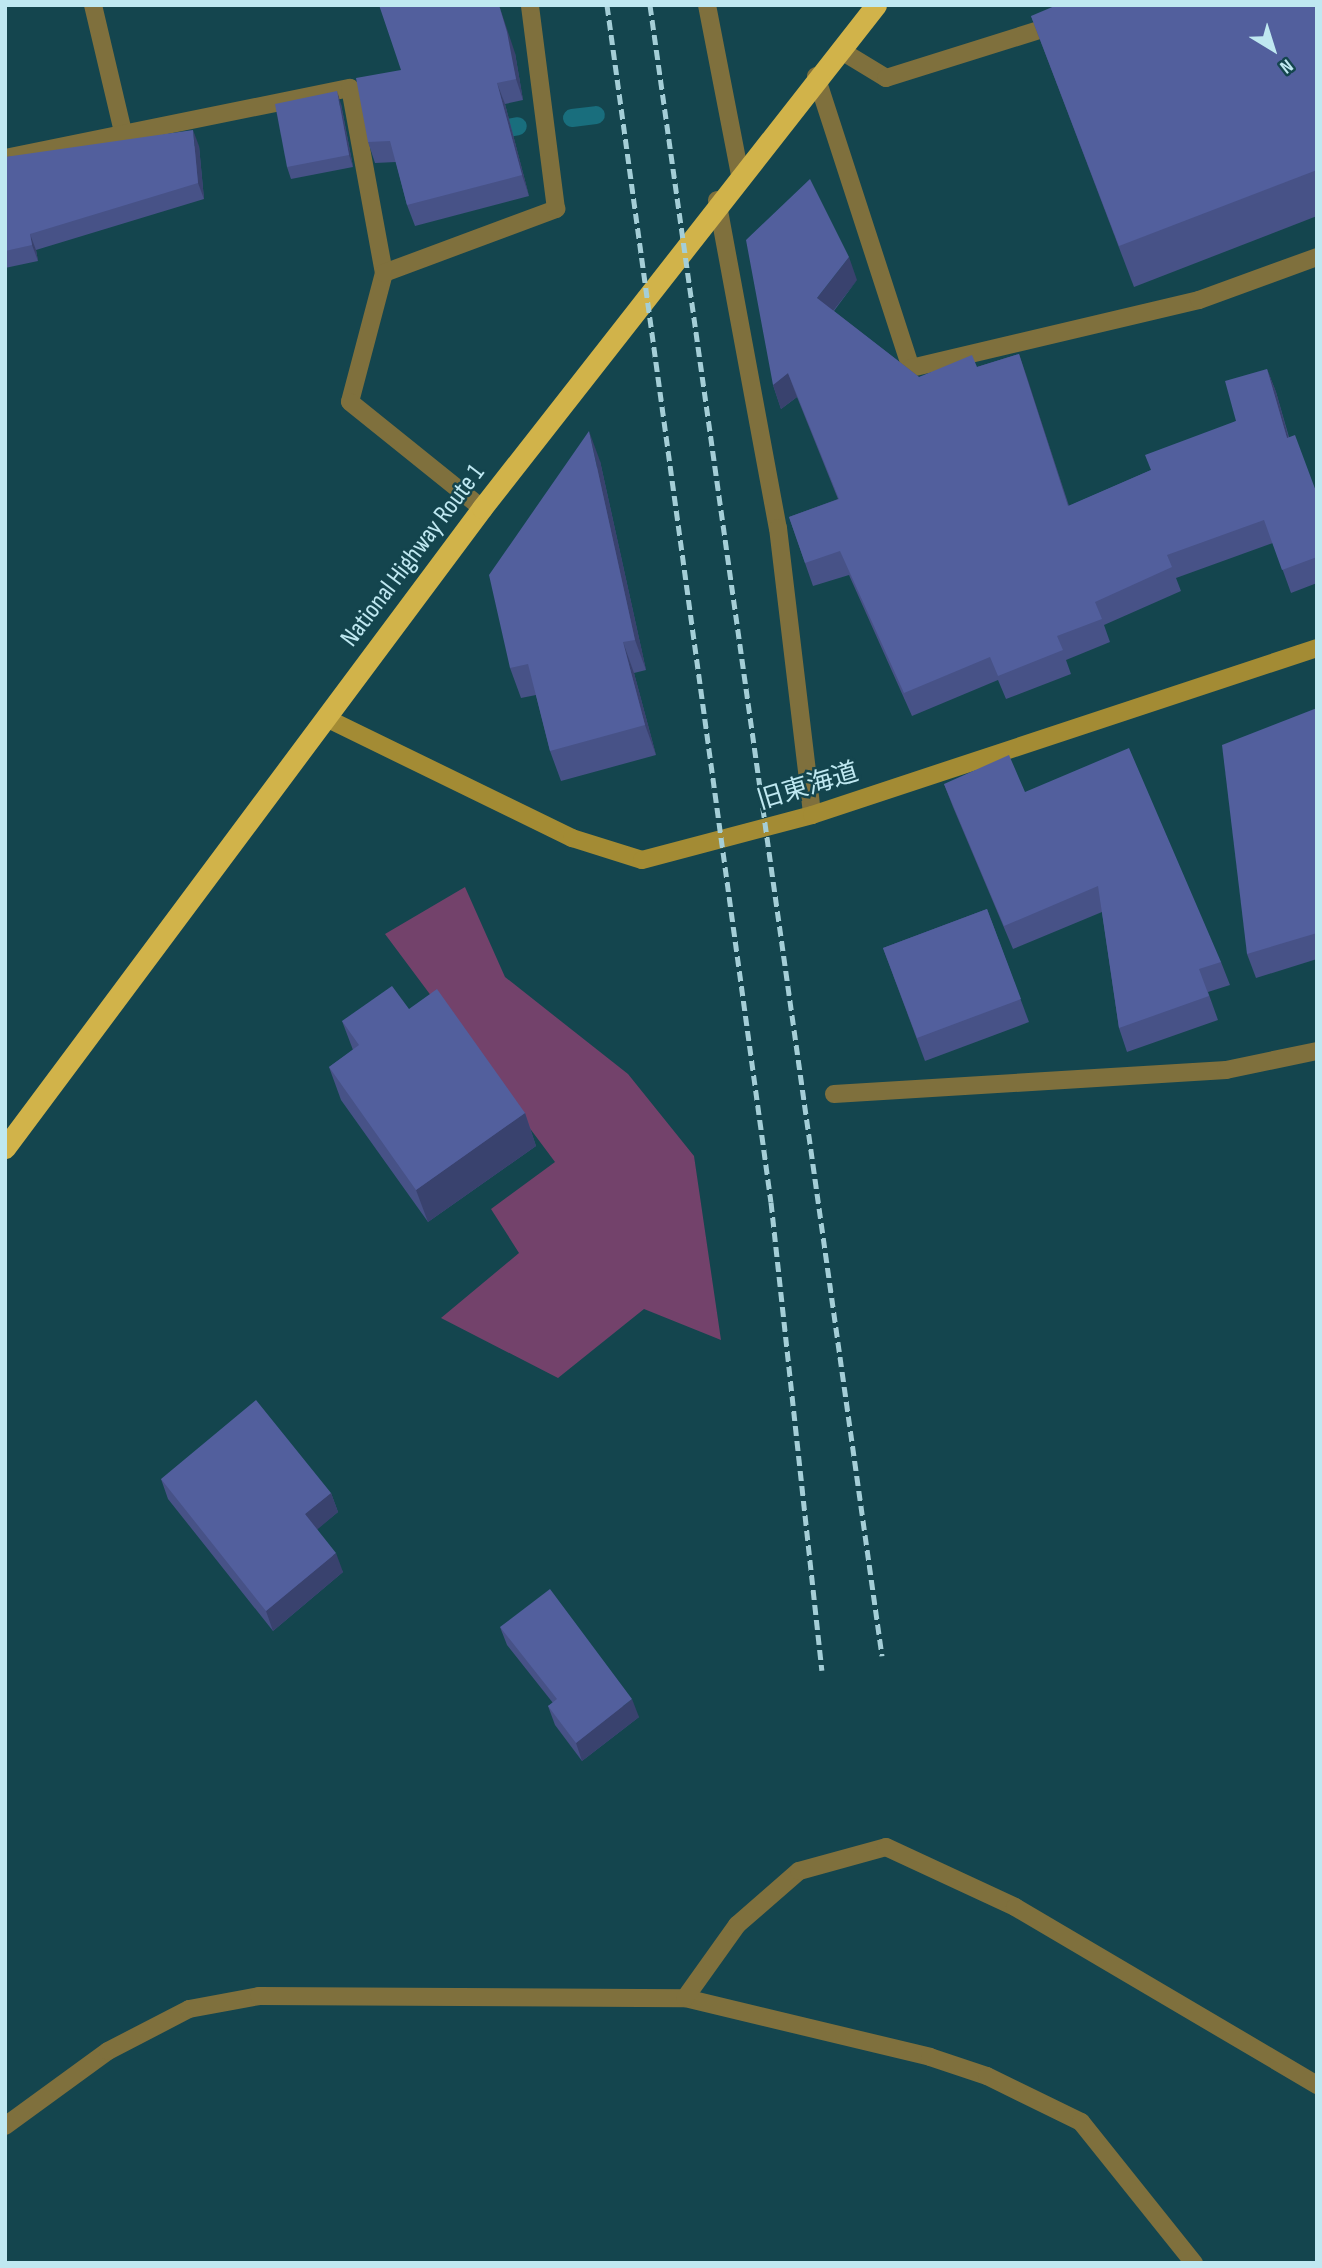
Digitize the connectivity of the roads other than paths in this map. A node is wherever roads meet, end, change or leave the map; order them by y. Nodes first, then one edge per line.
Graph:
1 (93, 5) edge
2 (530, 5) edge
3 (707, 5) edge
4 (876, 5) edge
5 (1079, 17) edge
6 (840, 50) junction
7 (816, 76) junction
8 (123, 132) junction
9 (5, 158) edge
10 (740, 175) junction
11 (717, 200) junction
12 (1317, 257) edge
13 (384, 273) junction
14 (482, 508) junction
15 (1317, 648) edge
16 (326, 718) junction
17 (812, 815) junction
18 (1317, 1051) edge
19 (834, 1094) dead end
20 (5, 1148) edge
21 (685, 1998) junction
22 (1317, 2085) edge
23 (5, 2126) edge
24 (1194, 2263) edge

1 - 8 street
2 - 13 street
3 - 10 street
4 - 6 highway, National Highway Route 1
5 - 6 street
6 - 7 highway, National Highway Route 1
7 - 10 highway, National Highway Route 1
7 - 12 street
8 - 9 street
8 - 13 street
10 - 11 highway, National Highway Route 1
11 - 14 highway, National Highway Route 1
11 - 17 street
13 - 14 street
14 - 16 highway, National Highway Route 1
15 - 17 street, 旧東海道
16 - 17 street, 旧東海道
16 - 20 highway, National Highway Route 1
18 - 19 street
21 - 22 street
21 - 23 street
21 - 24 street

